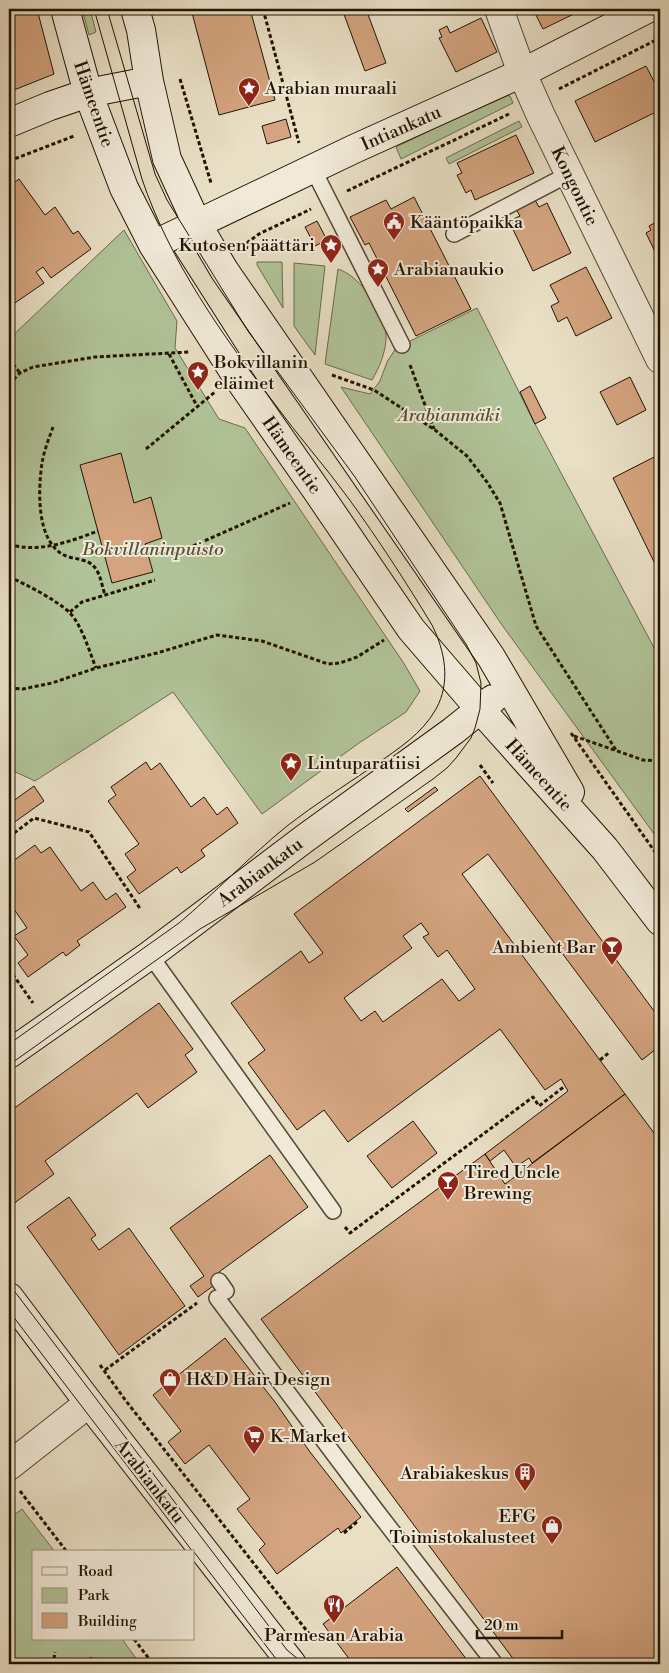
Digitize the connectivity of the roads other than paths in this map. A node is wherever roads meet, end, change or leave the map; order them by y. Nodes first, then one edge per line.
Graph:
1 (65, 9) edge
2 (135, 9) edge
3 (499, 9) edge
4 (647, 9) edge
5 (522, 73) junction
6 (148, 81) junction
7 (88, 93) junction
8 (9, 123) edge
9 (307, 159) junction
10 (569, 174) junction
11 (197, 224) junction
12 (454, 234) dead end
13 (153, 245) junction
14 (402, 345) road end
15 (660, 359) edge
16 (508, 687) junction
17 (480, 709) junction
18 (605, 849) junction
19 (660, 921) edge
20 (150, 955) junction
21 (9, 1054) edge
22 (333, 1211) road end
23 (216, 1292) road end
24 (9, 1298) edge
25 (88, 1403) junction
26 (12, 1475) edge
27 (292, 1664) edge
28 (494, 1664) edge

1 - 7 street, Hämeentie
2 - 6 street, Hämeentie
3 - 5 street, Kongontie
4 - 5 street, Intiankatu
5 - 9 street, Intiankatu
5 - 10 street, Kongontie
6 - 7 street
6 - 11 street, Hämeentie
7 - 8 street
7 - 13 street, Hämeentie
9 - 11 street, Intiankatu
9 - 14 lane
10 - 12 lane
10 - 15 street, Kongontie
11 - 13 street, Intiankatu
11 - 16 street, Hämeentie
13 - 17 street, Hämeentie
16 - 17 street, Arabiankatu
16 - 18 street, Hämeentie
17 - 18 street, Hämeentie
17 - 20 street, Arabiankatu
18 - 19 street, Hämeentie
20 - 21 street, Arabiankatu
20 - 22 lane
23 - 28 lane
24 - 25 street, Arabiankatu
25 - 26 street
25 - 27 street, Arabiankatu

